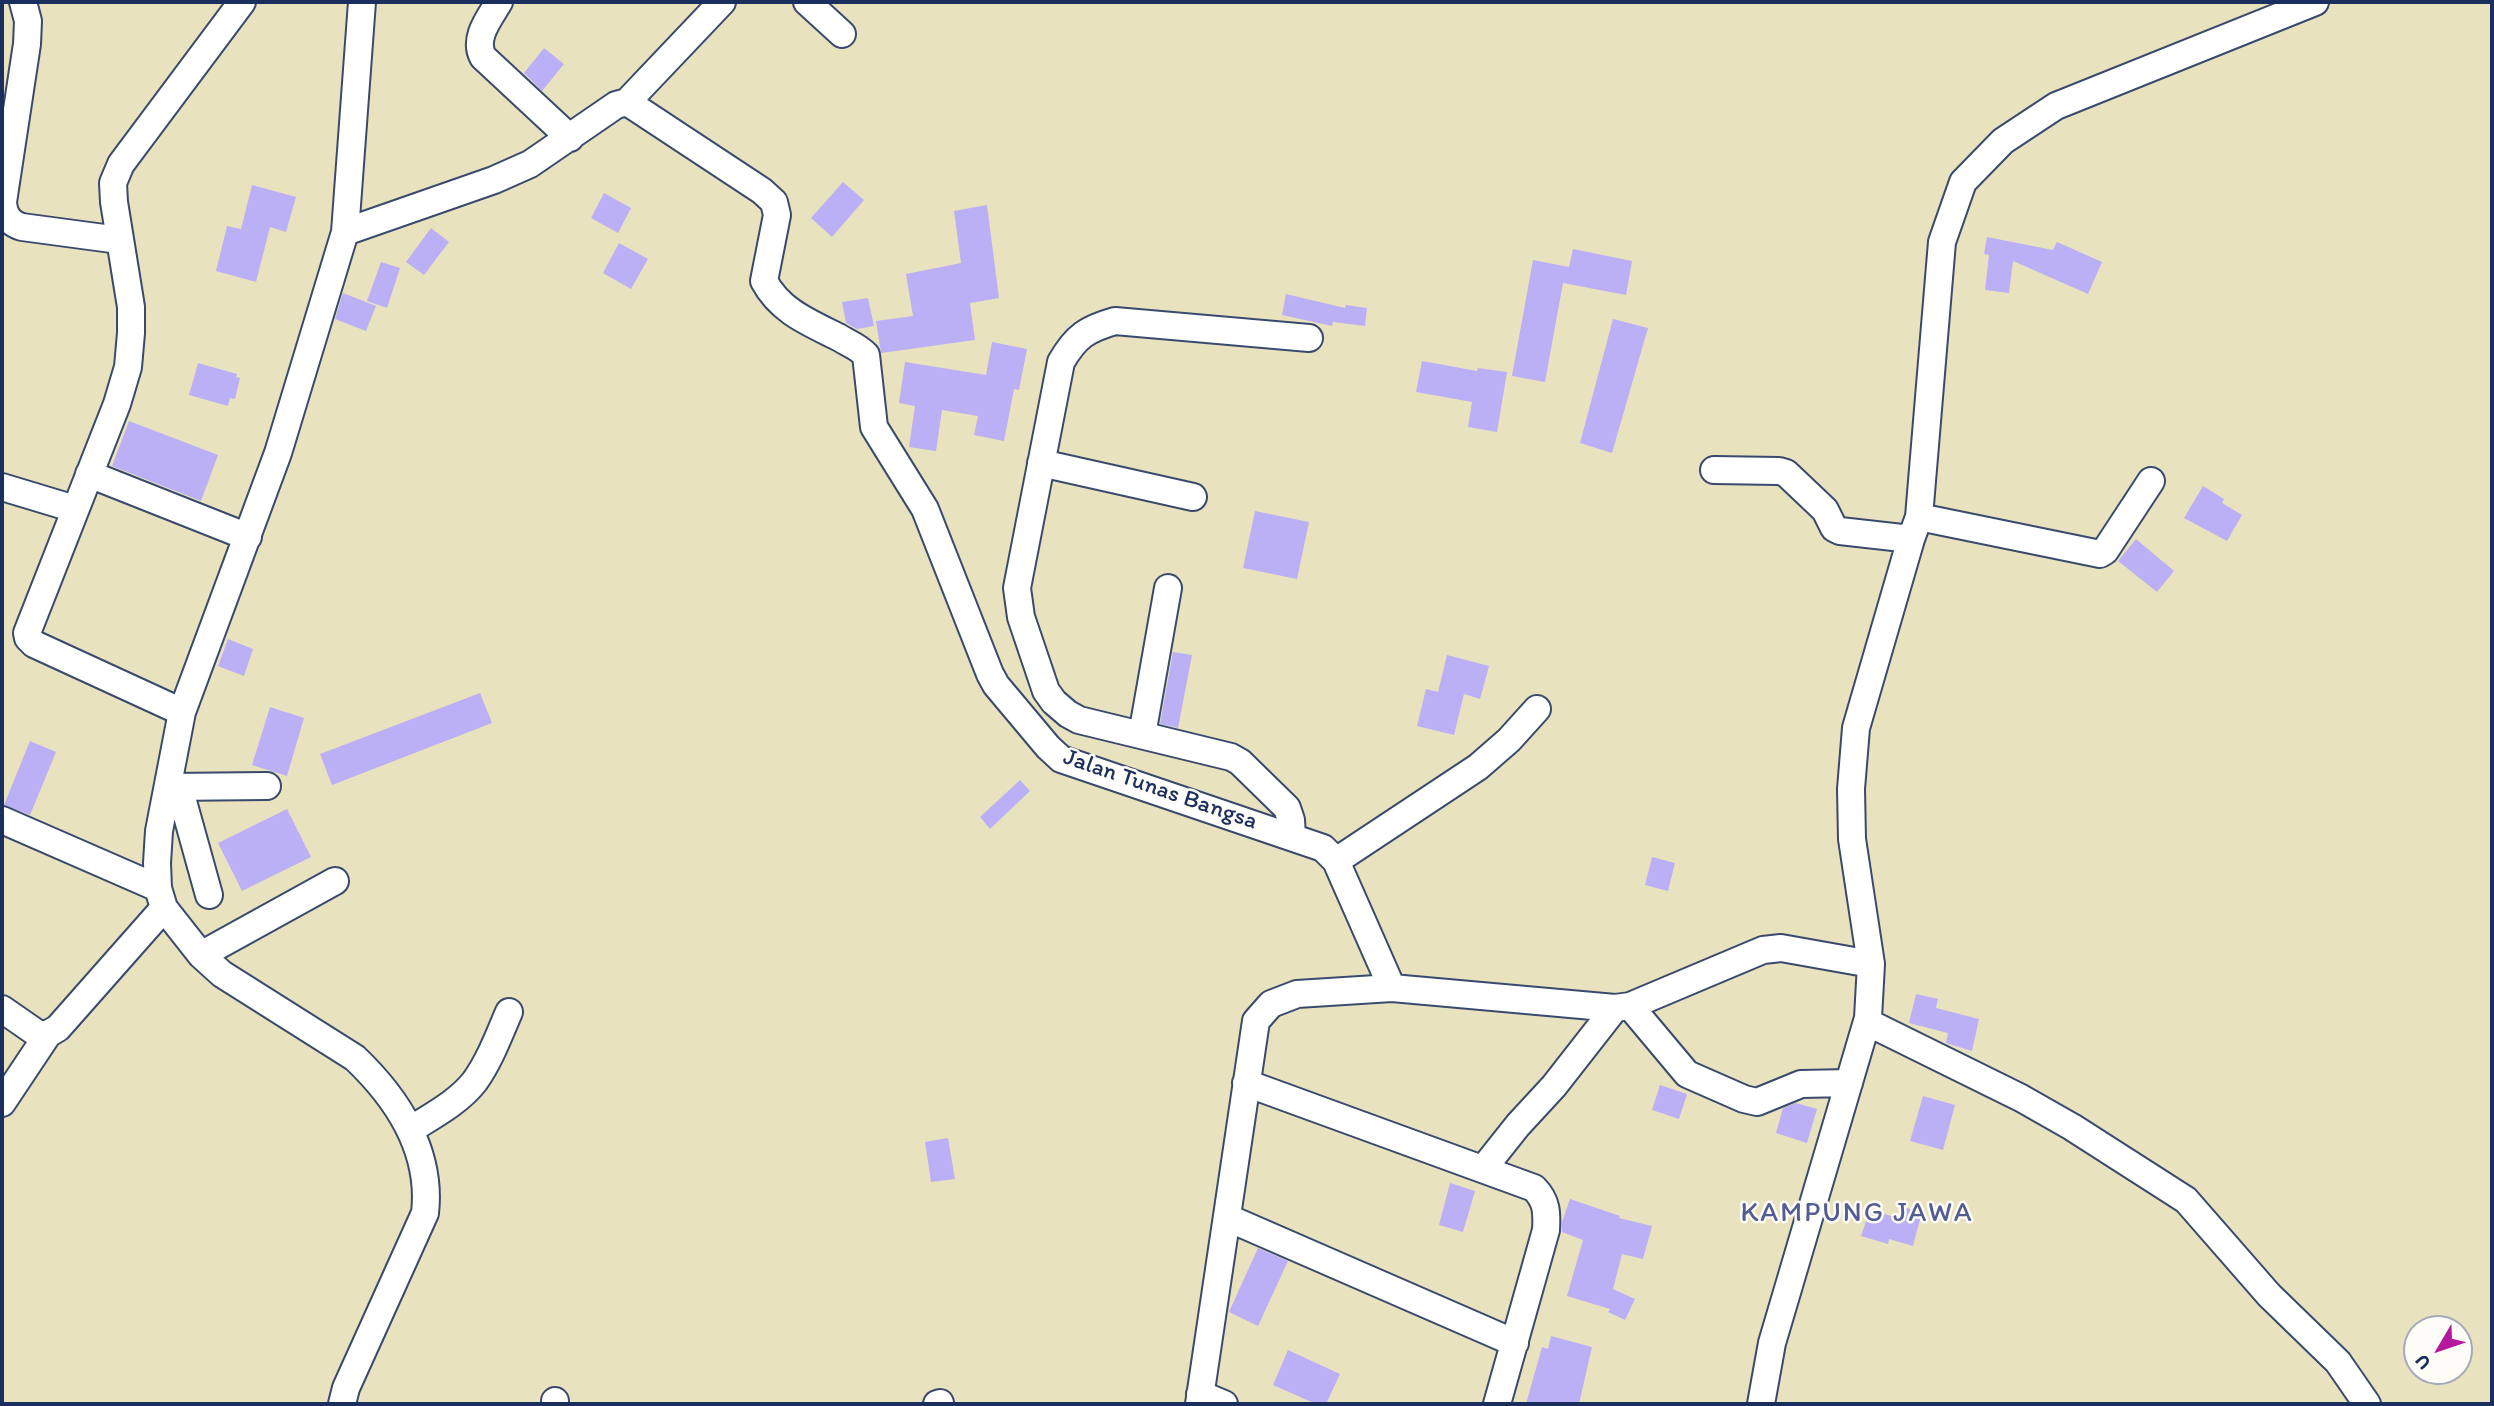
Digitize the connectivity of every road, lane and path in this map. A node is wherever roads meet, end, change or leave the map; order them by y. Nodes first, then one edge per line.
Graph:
1 (23, 2) edge
2 (242, 2) edge
3 (362, 2) edge
4 (499, 2) edge
5 (722, 2) edge
6 (807, 2) edge
7 (2315, 2) edge
8 (842, 34) dead end
9 (627, 102) junction
10 (570, 138) junction
11 (345, 232) junction
12 (120, 240) junction
13 (1309, 338) dead end
14 (1041, 463) junction
15 (1714, 470) dead end
16 (89, 474) junction
17 (2151, 481) dead end
18 (2, 487) edge
19 (1193, 497) dead end
20 (75, 509) junction
21 (1915, 528) junction
22 (248, 537) junction
23 (1168, 588) dead end
24 (1537, 709) dead end
25 (182, 712) junction
26 (1142, 735) junction
27 (267, 786) dead end
28 (173, 787) junction
29 (2, 820) edge
30 (1292, 836) junction
31 (1336, 861) junction
32 (335, 881) dead end
33 (209, 895) dead end
34 (161, 898) junction
35 (201, 956) junction
36 (1871, 964) junction
37 (1392, 988) junction
38 (1623, 1007) junction
39 (2, 1010) edge
40 (509, 1012) dead end
41 (1867, 1022) junction
42 (48, 1034) junction
43 (1246, 1083) junction
44 (1849, 1083) junction
45 (2, 1103) edge
46 (410, 1130) junction
47 (1483, 1168) junction
48 (1228, 1218) junction
49 (1516, 1343) junction
50 (1208, 1401) edge
51 (342, 1404) edge
52 (1497, 1404) edge
53 (1761, 1404) edge
54 (2367, 1404) edge

1 - 12 street
2 - 12 street
3 - 11 street
4 - 10 street
5 - 9 street
6 - 8 street
7 - 21 street
9 - 10 street
9 - 30 street, Jalan Tunas Bangsa
10 - 11 street
11 - 22 street
12 - 16 street
13 - 14 street
14 - 19 street
14 - 26 street
15 - 21 street
16 - 20 street
16 - 22 street
17 - 21 street
18 - 20 street
20 - 25 street
21 - 36 street
22 - 25 street
23 - 26 street
24 - 31 street
25 - 28 street
26 - 30 street
27 - 28 street
28 - 33 street
28 - 34 street
29 - 34 street
30 - 31 street, Jalan Tunas Bangsa
31 - 37 street
32 - 35 street
34 - 35 street
34 - 42 street
35 - 46 street
36 - 38 street
36 - 41 street
37 - 38 street
37 - 43 street
38 - 44 street
38 - 47 street
39 - 42 street
40 - 46 street
41 - 44 street
41 - 54 street
42 - 45 street
43 - 47 street
43 - 48 street
44 - 53 street
46 - 51 street
47 - 49 street
48 - 49 street
48 - 50 street
49 - 52 street

